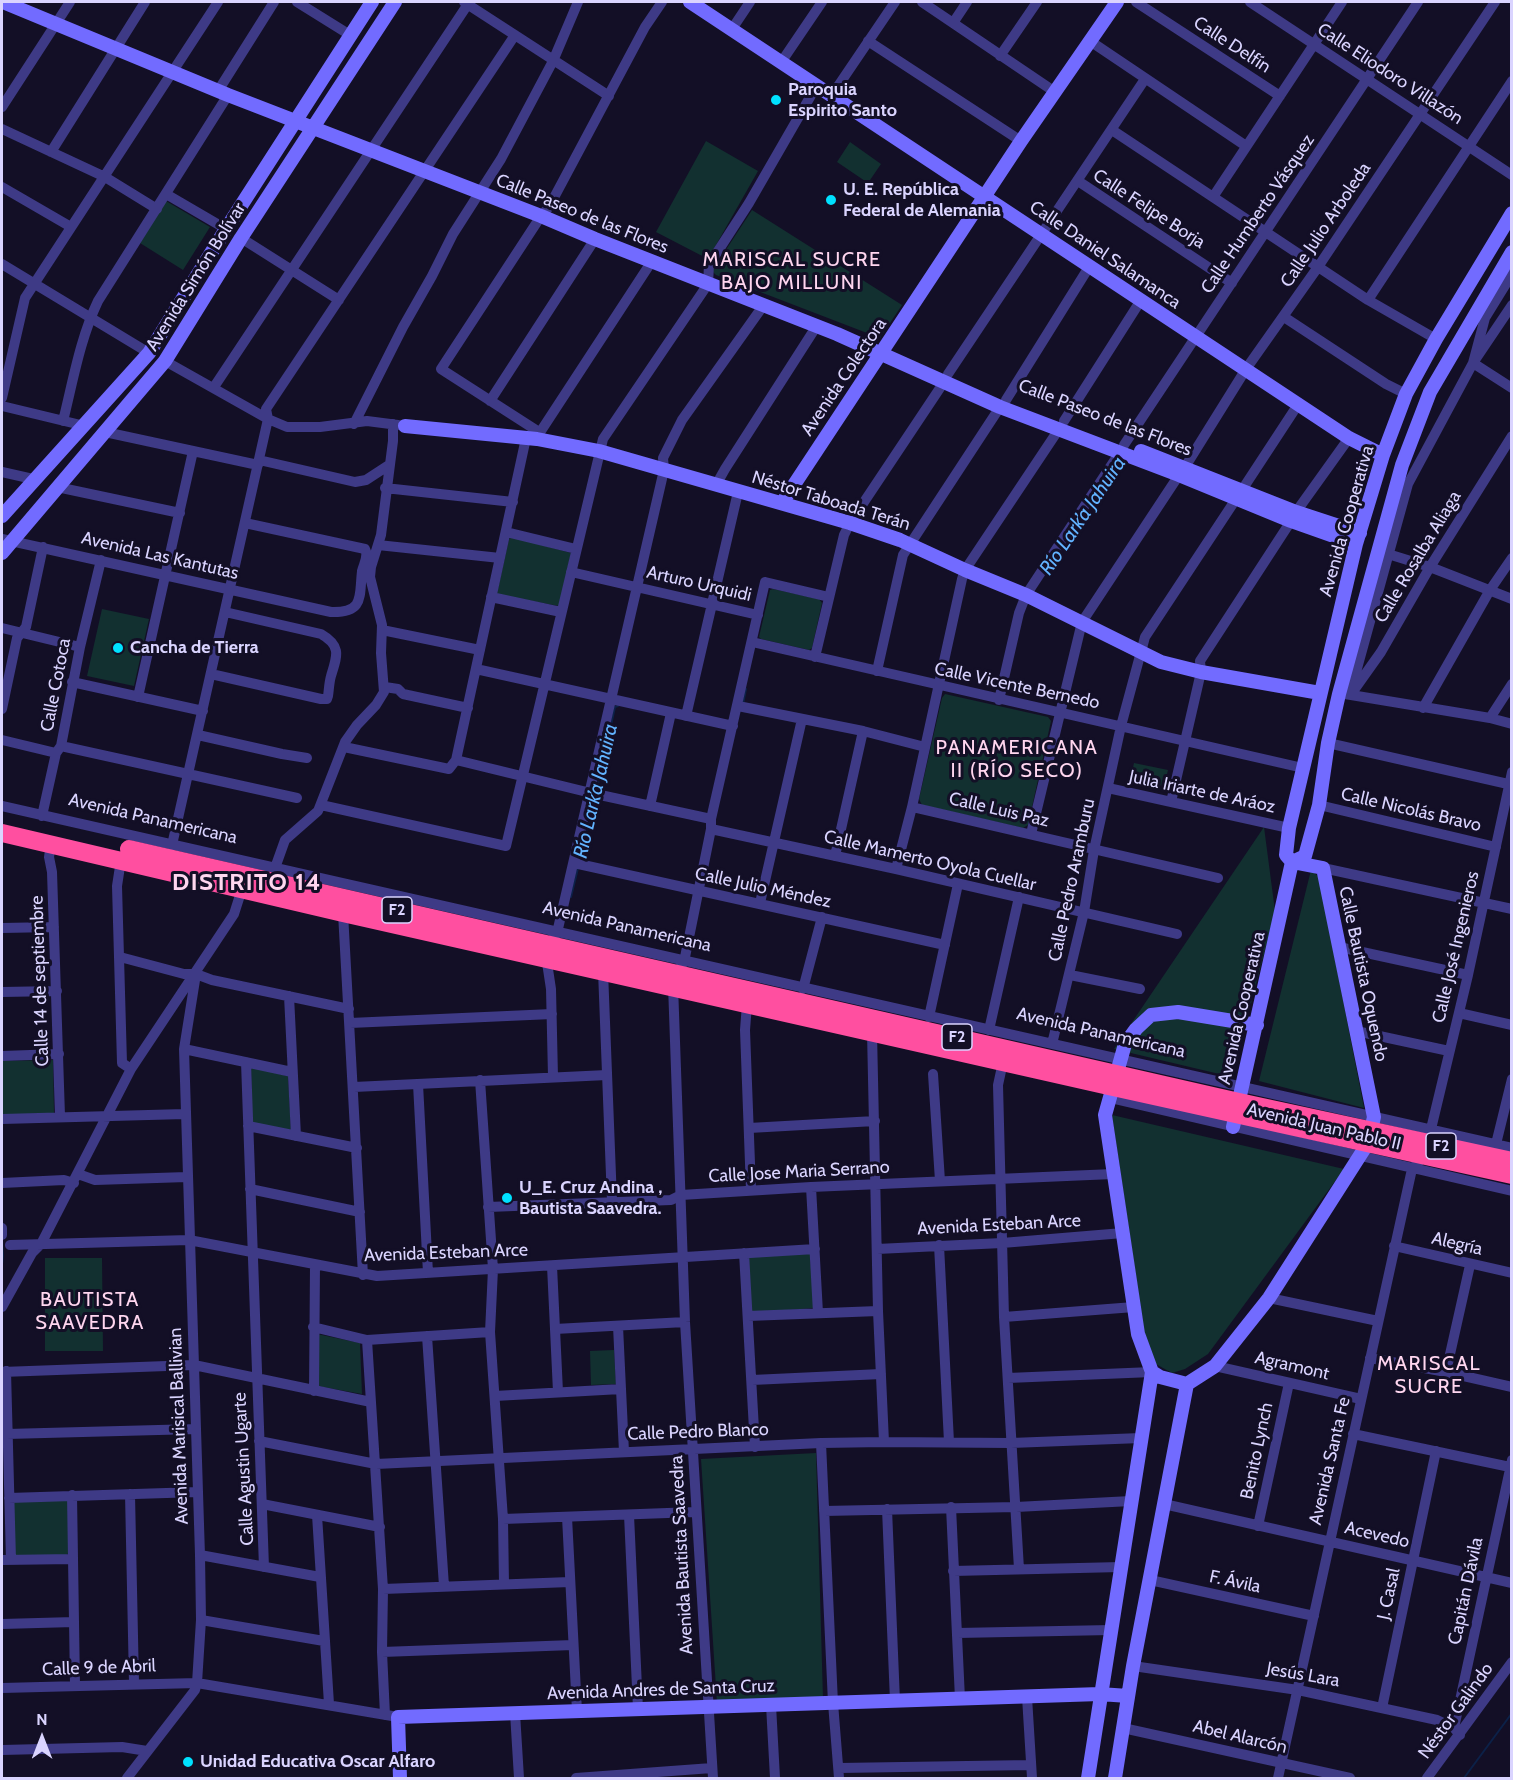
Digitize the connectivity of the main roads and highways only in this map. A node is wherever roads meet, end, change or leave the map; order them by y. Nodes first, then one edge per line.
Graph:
1 (2, 820) edge
2 (2, 833) edge
3 (550, 945) junction
4 (677, 974) junction
5 (1115, 1079) junction
6 (1238, 1107) joint
7 (1368, 1136) junction
8 (1512, 1161) edge
9 (1512, 1174) edge

1 - 3 highway, Avenida Panamericana / F2
2 - 3 highway, Avenida Panamericana / F2
3 - 4 highway, Avenida Panamericana / F2
3 - 4 highway, Avenida Panamericana / F2
4 - 5 highway, Avenida Panamericana / F2
4 - 5 highway, Avenida Panamericana / F2
5 - 6 highway, Avenida Panamericana / F2
6 - 7 highway, Avenida Juan Pablo II / F2
7 - 8 highway, Avenida Juan Pablo II / F2
7 - 9 highway, Avenida Juan Pablo II / F2

